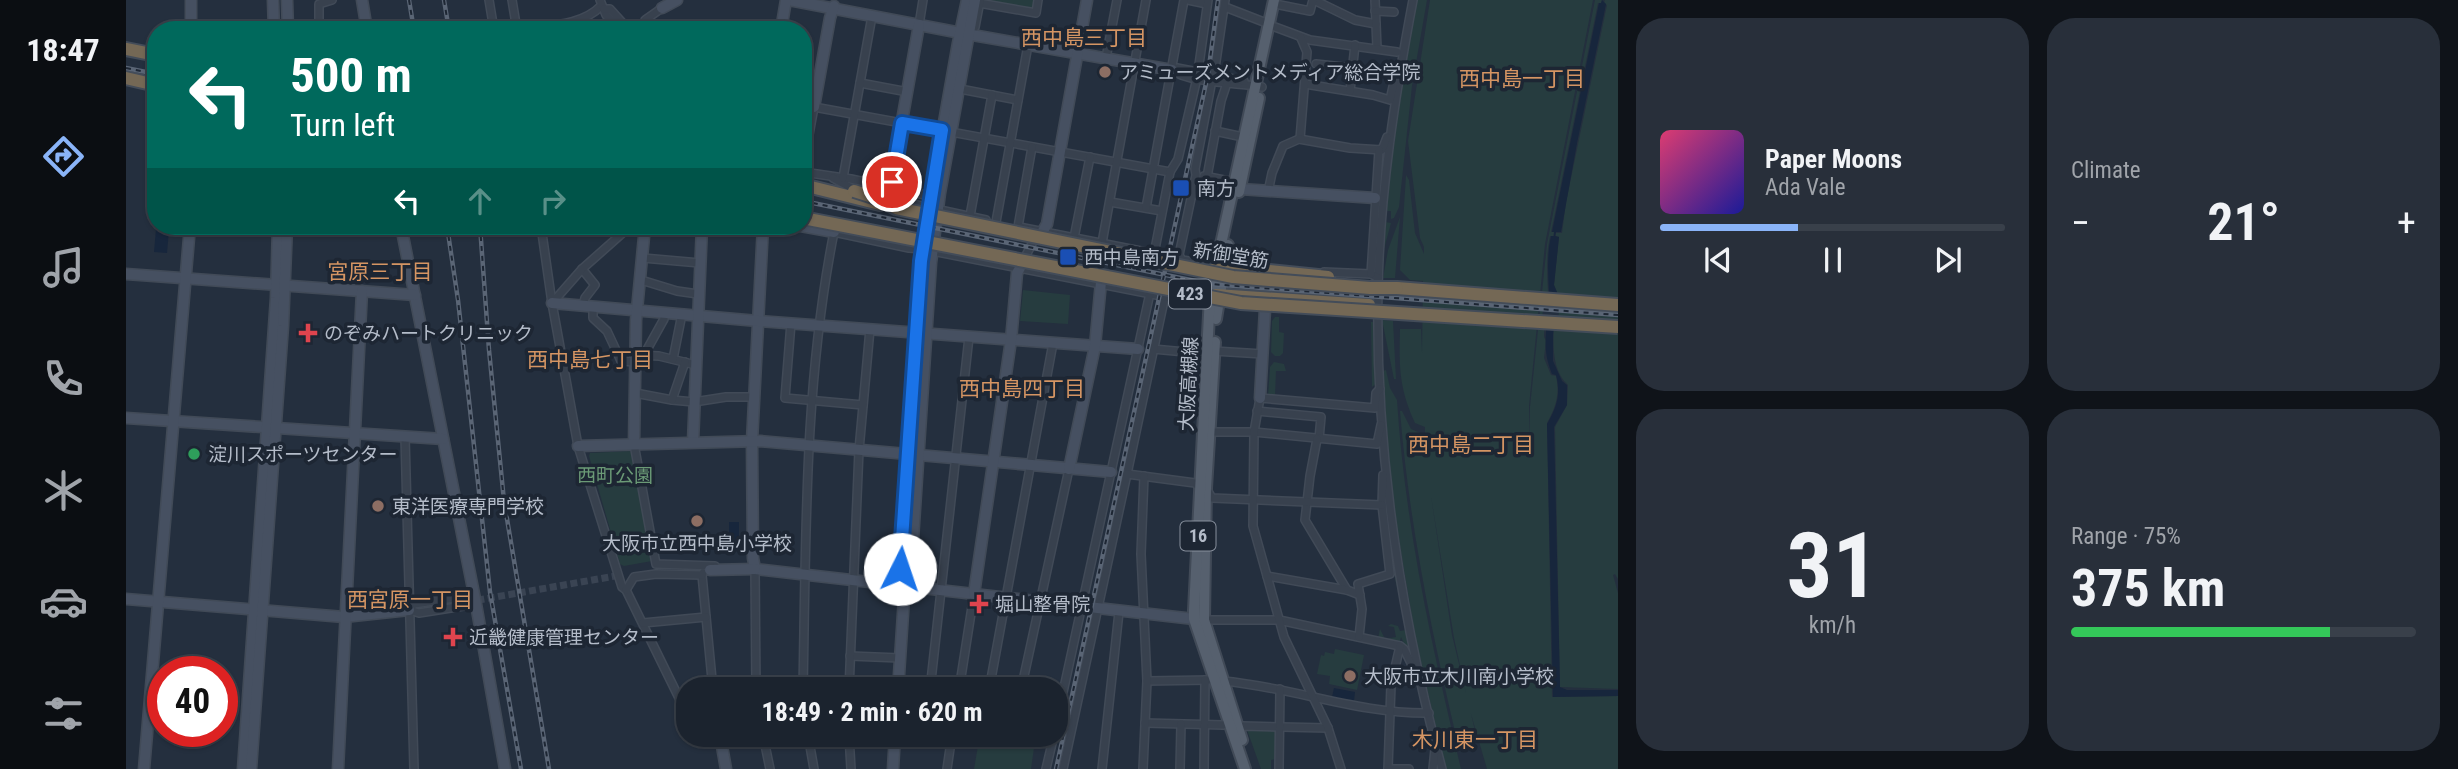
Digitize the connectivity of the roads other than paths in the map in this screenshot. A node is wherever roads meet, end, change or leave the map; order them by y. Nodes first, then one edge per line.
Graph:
1 (191, 0) edge
2 (273, 0) edge
3 (287, 0) edge
4 (332, 0) edge
5 (362, 0) edge
6 (489, 0) edge
7 (512, 0) edge
8 (677, 0) edge
9 (788, 0) edge
10 (923, 0) edge
11 (965, 0) edge
12 (1038, 0) edge
13 (1087, 0) edge
14 (1117, 0) edge
15 (1146, 0) edge
16 (1186, 0) edge
17 (1314, 0) edge
18 (1375, 0) edge
19 (1413, 0) edge
20 (978, 1) edge
21 (1208, 2) edge
22 (1278, 2) edge
23 (834, 4) edge
24 (1225, 4) edge
25 (602, 5) edge
26 (662, 8) joint
27 (1375, 11) junction
28 (1394, 12) dead end
29 (872, 16) junction
30 (579, 20) joint
31 (191, 21) edge
32 (274, 21) edge
33 (288, 21) edge
34 (319, 21) edge
35 (366, 21) edge
36 (492, 21) edge
37 (516, 21) edge
38 (573, 21) edge
39 (612, 21) edge
40 (621, 21) edge
41 (645, 21) edge
42 (783, 21) edge
43 (1376, 24) junction
44 (919, 25) junction
45 (1272, 25) junction
46 (965, 34) junction
47 (1301, 38) junction
48 (126, 42) edge
49 (1028, 45) junction
50 (1355, 45) junction
51 (147, 46) edge
52 (1377, 48) junction
53 (126, 49) edge
54 (1397, 52) dead end
55 (147, 53) edge
56 (1077, 53) junction
57 (1106, 58) junction
58 (1135, 63) junction
59 (1317, 64) dead end
60 (1352, 68) junction
61 (1172, 70) junction
62 (1197, 75) junction
63 (1399, 76) junction
64 (126, 78) edge
65 (1213, 78) junction
66 (147, 83) edge
67 (860, 83) junction
68 (1227, 83) junction
69 (1305, 84) junction
70 (126, 85) edge
71 (1258, 86) junction
72 (147, 89) edge
73 (960, 89) junction
74 (812, 90) edge
75 (1350, 91) junction
76 (908, 92) junction
77 (992, 95) junction
78 (1018, 100) junction
79 (812, 107) edge
80 (854, 114) junction
81 (902, 123) junction
82 (947, 131) junction
83 (1215, 131) junction
84 (1391, 131) junction
85 (1243, 137) junction
86 (984, 138) junction
87 (1300, 139) junction
88 (1010, 142) junction
89 (1032, 147) junction
90 (1378, 150) junction
91 (1060, 152) junction
92 (1090, 157) junction
93 (1117, 162) junction
94 (1154, 169) junction
95 (1170, 172) junction
96 (1196, 175) junction
97 (812, 176) edge
98 (812, 177) edge
99 (1208, 177) junction
100 (833, 178) junction
101 (843, 178) junction
102 (1237, 186) junction
103 (812, 188) edge
104 (890, 188) junction
105 (812, 189) edge
106 (832, 191) junction
107 (1268, 192) junction
108 (862, 194) junction
109 (1375, 198) junction
110 (1110, 202) junction
111 (877, 203) junction
112 (896, 208) junction
113 (932, 208) junction
114 (1146, 208) junction
115 (1162, 211) junction
116 (812, 212) edge
117 (963, 217) junction
118 (812, 220) edge
119 (812, 220) edge
120 (996, 222) junction
121 (1018, 227) junction
122 (812, 228) edge
123 (834, 232) junction
124 (1041, 234) junction
125 (189, 235) edge
126 (278, 235) edge
127 (286, 235) edge
128 (403, 235) edge
129 (542, 235) edge
130 (620, 235) edge
131 (644, 235) edge
132 (702, 235) edge
133 (763, 235) edge
134 (1087, 242) junction
135 (928, 246) junction
136 (643, 258) junction
137 (1019, 262) junction
138 (700, 263) junction
139 (1221, 267) junction
140 (582, 270) junction
141 (1346, 272) junction
142 (126, 274) edge
143 (1375, 276) junction
144 (186, 278) junction
145 (640, 280) junction
146 (1101, 282) junction
147 (281, 284) junction
148 (1378, 287) junction
149 (1398, 288) junction
150 (362, 291) junction
151 (1150, 293) junction
152 (698, 294) junction
153 (415, 295) junction
154 (1214, 295) junction
155 (1165, 296) junction
156 (552, 303) junction
157 (1618, 305) edge
158 (588, 306) junction
159 (1265, 309) junction
160 (1217, 310) junction
161 (637, 311) junction
162 (664, 313) junction
163 (682, 314) junction
164 (697, 316) junction
165 (1378, 316) junction
166 (1461, 316) junction
167 (758, 321) junction
168 (791, 323) junction
169 (820, 325) junction
170 (1618, 327) edge
171 (870, 329) junction
172 (921, 333) junction
173 (969, 337) junction
174 (1011, 340) junction
175 (1053, 343) junction
176 (1095, 346) junction
177 (1138, 349) junction
178 (1153, 349) junction
179 (1211, 352) junction
180 (1263, 354) junction
181 (638, 357) junction
182 (673, 359) junction
183 (685, 362) junction
184 (696, 365) junction
185 (1381, 389) junction
186 (635, 393) junction
187 (754, 397) junction
188 (1260, 398) junction
189 (672, 400) junction
190 (812, 400) junction
191 (694, 402) junction
192 (863, 405) junction
193 (1257, 411) junction
194 (126, 418) edge
195 (172, 421) junction
196 (1383, 422) junction
197 (271, 428) junction
198 (1210, 432) junction
199 (1254, 432) junction
200 (354, 433) junction
201 (405, 437) junction
202 (443, 439) junction
203 (1318, 439) junction
204 (752, 441) junction
205 (693, 442) junction
206 (634, 444) junction
207 (807, 445) junction
208 (578, 446) junction
209 (859, 450) junction
210 (914, 454) junction
211 (955, 458) junction
212 (994, 462) junction
213 (1386, 464) junction
214 (1031, 465) junction
215 (1069, 469) junction
216 (1111, 472) junction
217 (1127, 474) junction
218 (1144, 477) junction
219 (1203, 487) junction
220 (1252, 501) junction
221 (1306, 503) junction
222 (1382, 505) junction
223 (755, 569) junction
224 (710, 571) junction
225 (621, 575) tunnel mouth
226 (805, 575) junction
227 (1267, 576) junction
228 (853, 581) junction
229 (905, 586) junction
230 (626, 590) junction
231 (1347, 590) junction
232 (941, 591) junction
233 (974, 594) junction
234 (1360, 595) junction
235 (1006, 598) junction
236 (126, 599) edge
237 (473, 600) junction
238 (158, 602) junction
239 (1040, 603) junction
240 (1082, 607) junction
241 (1096, 609) junction
242 (258, 610) junction
243 (409, 610) junction
244 (1119, 612) junction
245 (1144, 614) junction
246 (344, 617) junction
247 (706, 617) junction
248 (1199, 620) junction
249 (1279, 620) junction
250 (643, 623) junction
251 (1359, 637) junction
252 (1400, 646) junction
253 (850, 656) junction
254 (900, 658) junction
255 (712, 677) edge
256 (756, 677) edge
257 (803, 677) edge
258 (849, 677) edge
259 (899, 677) edge
260 (931, 677) edge
261 (961, 677) edge
262 (991, 677) edge
263 (1024, 677) edge
264 (1066, 677) edge
265 (1147, 681) junction
266 (1214, 681) junction
267 (1421, 682) junction
268 (1280, 689) junction
269 (676, 691) edge
270 (1315, 699) junction
271 (1389, 711) junction
272 (1429, 713) junction
273 (1145, 723) junction
274 (1181, 723) junction
275 (1204, 724) junction
276 (1233, 726) junction
277 (1279, 727) junction
278 (1328, 728) junction
279 (1436, 744) junction
280 (722, 747) edge
281 (766, 747) edge
282 (810, 747) edge
283 (850, 747) edge
284 (894, 747) edge
285 (950, 747) edge
286 (1051, 747) edge
287 (144, 769) edge
288 (243, 769) edge
289 (251, 769) edge
290 (338, 769) edge
291 (414, 769) edge
292 (505, 769) edge
293 (726, 769) edge
294 (770, 769) edge
295 (814, 769) edge
296 (851, 769) edge
297 (893, 769) edge
298 (947, 769) edge
299 (1046, 769) edge
300 (1063, 769) edge
301 (1102, 769) edge
302 (1143, 769) edge
303 (1180, 769) edge
304 (1204, 769) edge
305 (1245, 769) edge
306 (1252, 769) edge
307 (1279, 769) edge
308 (1341, 769) edge
309 (1388, 769) edge
310 (1409, 769) edge
311 (1433, 769) edge
312 (1442, 769) edge

1 - 31 street
2 - 32 street
3 - 33 street
4 - 34 street
5 - 35 street
6 - 36 street
7 - 37 street
8 - 26 street
9 - 23 street
9 - 42 street
10 - 44 street
11 - 46 street
12 - 20 street
13 - 56 street
14 - 57 street
15 - 58 street
16 - 21 street
16 - 61 street
17 - 22 street
17 - 43 street
18 - 27 street
19 - 63 street
20 - 46 street
21 - 62 street
22 - 45 main road, 大阪高槻線 / 16
23 - 29 street
23 - 74 street
24 - 45 street
24 - 65 street
25 - 30 street
25 - 39 street
25 - 40 street
26 - 41 street
27 - 28 street
27 - 43 street
29 - 44 street
29 - 67 street
30 - 38 street
43 - 52 street
44 - 46 street
44 - 76 street
45 - 47 street
45 - 71 main road, 大阪高槻線 / 16
46 - 49 street
46 - 73 street
46 - 82 street
47 - 50 street
47 - 69 street
48 - 51 highway
49 - 56 street
49 - 78 street
50 - 52 street
50 - 60 street
52 - 54 street
53 - 55 highway
56 - 57 street
56 - 91 street
57 - 58 street
58 - 61 street
58 - 93 street
59 - 60 street
60 - 75 street
61 - 62 street
61 - 94 street
62 - 65 street
62 - 95 street
63 - 75 street
63 - 84 street
64 - 66 highway
65 - 68 street
65 - 71 street
65 - 96 street
67 - 76 street
67 - 80 street
68 - 71 street
68 - 83 street
69 - 75 street
69 - 87 street
70 - 72 highway
71 - 85 main road, 大阪高槻線 / 16
71 - 102 main road, 大阪高槻線 / 16
73 - 77 street
73 - 82 street
76 - 81 street
77 - 78 street
77 - 86 street
78 - 88 street
79 - 80 street
80 - 81 street
80 - 101 street
81 - 82 street
81 - 104 street
82 - 86 street
82 - 113 street
82 - 113 street
83 - 85 street
83 - 99 street
84 - 90 street
84 - 143 street
85 - 102 main road, 大阪高槻線 / 16
86 - 88 street
86 - 117 street
87 - 90 street
87 - 107 street
88 - 89 street
88 - 120 street
89 - 91 street
89 - 121 street
90 - 109 street
91 - 92 street
91 - 124 street
92 - 93 street
92 - 134 street
93 - 94 street
93 - 110 street
94 - 95 street
94 - 114 street
95 - 115 street
96 - 99 street
96 - 139 street
97 - 100 street
98 - 112 highway, bridge
99 - 102 street
100 - 101 street
100 - 108 street
101 - 104 street
102 - 107 street
102 - 139 main road, 大阪高槻線 / 16
103 - 106 highway, 423
104 - 113 street
105 - 112 highway, 新御堂筋 / 423, bridge
106 - 108 highway
106 - 111 highway, 423
107 - 109 street
108 - 111 highway
108 - 113 street
109 - 143 street
110 - 114 street
110 - 134 street
111 - 113 highway, 423
112 - 149 highway, 新御堂筋 / 423, bridge
113 - 117 highway, 423
113 - 135 street
114 - 115 street
115 - 134 street
116 - 137 highway, bridge
117 - 120 street
117 - 124 highway, 423
118 - 135 highway, 423
119 - 137 highway, 423, bridge
120 - 121 street
121 - 124 street
122 - 123 street
123 - 135 street
123 - 169 street
124 - 134 highway, 423
124 - 134 street
124 - 137 street
125 - 144 street
126 - 147 street
127 - 147 street
128 - 153 street
129 - 156 street
130 - 140 street
131 - 136 street
132 - 138 street
133 - 167 street
134 - 139 highway, 423
135 - 137 highway, 423
135 - 172 street
136 - 138 street
136 - 145 street
137 - 146 street
137 - 154 highway, 423
137 - 166 highway, 423, bridge
137 - 174 street
138 - 152 street
139 - 141 street
139 - 149 highway, bridge
139 - 154 main road, 大阪高槻線 / 16
140 - 156 street
140 - 158 street
141 - 143 street
141 - 148 street
142 - 144 street
143 - 148 street
144 - 147 street
144 - 195 street
145 - 152 street
145 - 161 street
146 - 151 street
146 - 176 street
147 - 150 street
147 - 197 street
148 - 165 street
149 - 157 highway, 新御堂筋 / 423
150 - 153 street
150 - 200 street
151 - 155 street
151 - 177 street
152 - 164 street
153 - 202 street
154 - 155 street
154 - 160 main road, 大阪高槻線 / 16
154 - 166 highway, bridge
154 - 179 main road, 大阪高槻線 / 16
155 - 178 street
156 - 158 street
156 - 208 street
158 - 161 street
158 - 181 street
159 - 160 street
159 - 165 street
159 - 180 street
160 - 179 main road, 大阪高槻線 / 16
161 - 162 street
161 - 181 street
162 - 163 street
162 - 181 street
163 - 164 street
163 - 182 street
164 - 167 street
164 - 184 street
165 - 185 street
166 - 170 highway, 423, bridge
167 - 168 street
167 - 187 street
168 - 169 street
168 - 190 street
169 - 171 street
169 - 190 street
171 - 172 street
171 - 192 street
172 - 173 street
172 - 210 street
173 - 174 street
173 - 211 street
174 - 175 street
174 - 212 street
175 - 176 street
175 - 214 street
176 - 177 street
176 - 215 street
177 - 216 street
178 - 179 street
178 - 217 street
179 - 180 street
179 - 198 main road, 大阪高槻線 / 16
179 - 219 main road, 大阪高槻線 / 16
180 - 188 street
181 - 182 street
181 - 186 street
182 - 183 street
183 - 184 street
183 - 189 street
184 - 191 street
185 - 188 street
185 - 196 street
186 - 189 street
186 - 206 street
187 - 191 street
187 - 204 street
188 - 193 street
189 - 191 street
190 - 192 street
190 - 207 street
191 - 205 street
192 - 209 street
193 - 199 street
193 - 203 street
194 - 195 street
195 - 197 street
195 - 238 street
196 - 203 street
196 - 213 street
197 - 200 street
197 - 242 street
198 - 199 street
198 - 219 main road, 大阪高槻線 / 16
199 - 203 street
199 - 220 street
200 - 201 street
200 - 246 street
201 - 202 street
201 - 243 street
202 - 237 street
203 - 221 street
204 - 205 street
204 - 207 street
204 - 223 street
205 - 206 street
206 - 208 street
206 - 224 street
207 - 209 street
207 - 226 street
208 - 230 street
209 - 210 street
209 - 228 street
210 - 211 street
210 - 229 street
211 - 212 street
211 - 232 street
212 - 214 street
212 - 233 street
213 - 222 street
213 - 267 street
214 - 215 street
214 - 235 street
215 - 216 street
215 - 239 street
216 - 240 street
217 - 218 street
217 - 241 street
218 - 219 street
218 - 245 street
219 - 220 street
219 - 248 main road, 大阪高槻線 / 16
220 - 221 street
220 - 227 street
221 - 222 street
221 - 231 street
222 - 234 street
223 - 224 street
223 - 226 street
223 - 256 street
224 - 225 street
224 - 230 street
224 - 247 street
226 - 228 street
226 - 257 street
227 - 231 street
227 - 249 street
228 - 229 street
228 - 253 street
229 - 232 street
229 - 254 street
230 - 250 street
231 - 234 street
232 - 233 street
232 - 260 street
233 - 235 street
233 - 261 street
234 - 251 street
235 - 239 street
235 - 262 street
236 - 238 street
237 - 243 street
237 - 292 street
238 - 242 street
238 - 287 street
239 - 240 street
239 - 263 street
240 - 241 street
240 - 264 street
241 - 244 street
241 - 300 street
242 - 246 street
242 - 288 street
242 - 289 street
243 - 246 street
243 - 291 street
244 - 245 street
244 - 301 street
245 - 248 street
245 - 265 street
246 - 290 street
247 - 250 street
247 - 255 street
248 - 249 street
248 - 266 main road, 大阪高槻線 / 16
249 - 251 street
249 - 270 street
250 - 269 street
251 - 252 street
252 - 267 street
252 - 271 street
253 - 254 street
253 - 258 street
254 - 259 street
265 - 266 street
265 - 273 street
266 - 268 street
266 - 275 street
266 - 276 main road, 大阪高槻線 / 16
267 - 272 street
268 - 270 street
268 - 277 street
270 - 271 street
270 - 278 street
271 - 272 street
271 - 309 street
272 - 279 street
273 - 274 street
273 - 302 street
274 - 275 street
274 - 303 street
275 - 276 street
275 - 304 street
276 - 277 street
276 - 305 main road, 大阪高槻線 / 16
276 - 306 main road, 大阪高槻線 / 16
277 - 278 street
277 - 307 street
278 - 308 street
279 - 311 street
279 - 312 street
280 - 293 street
281 - 294 street
282 - 295 street
283 - 296 street
284 - 297 street
285 - 298 street
286 - 299 street
309 - 310 street

